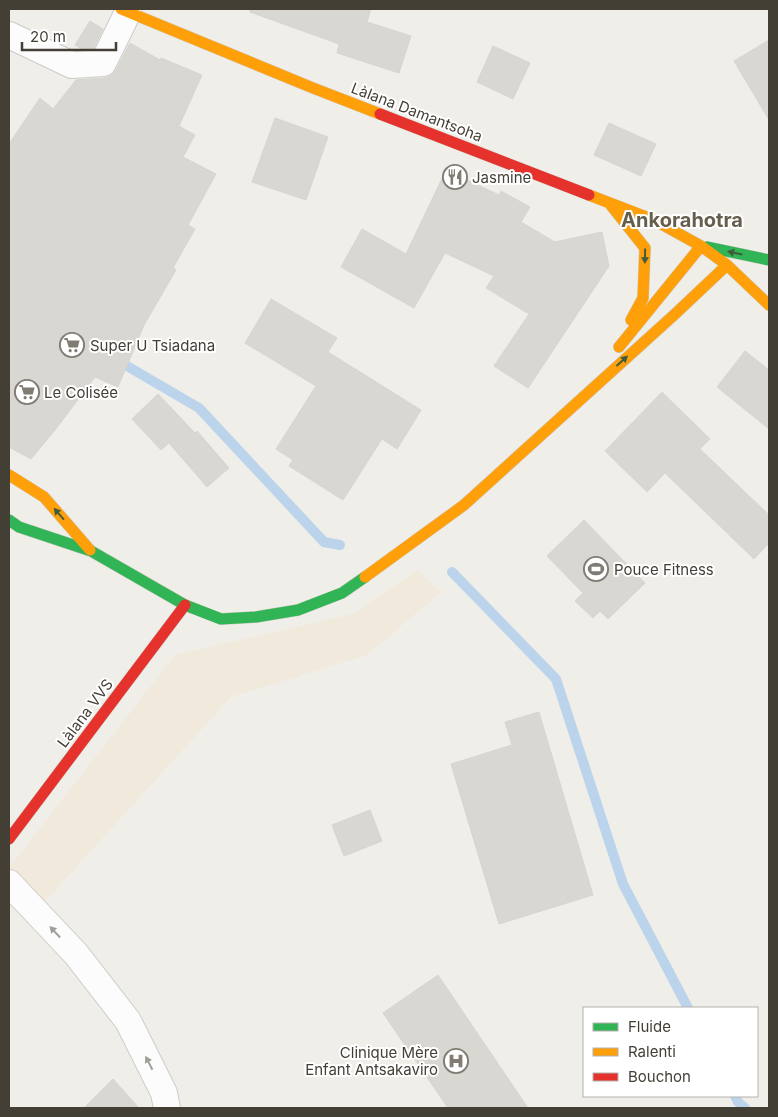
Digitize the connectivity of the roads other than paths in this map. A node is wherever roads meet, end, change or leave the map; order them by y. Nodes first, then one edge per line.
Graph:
1 (125, 11) edge
2 (9, 35) edge
3 (609, 202) junction
4 (701, 246) junction
5 (769, 260) edge
6 (727, 265) junction
7 (769, 304) edge
8 (609, 358) junction
9 (560, 417) junction
10 (9, 475) edge
11 (9, 520) edge
12 (91, 551) junction
13 (185, 605) junction
14 (9, 840) edge
15 (9, 883) edge
16 (167, 1108) edge

1 - 2 street
1 - 3 main road, Làlana Damantsoha
3 - 4 main road, Làlana Damantsoha
3 -> 8 main road
5 -> 4 main road
4 - 6 main road
4 - 8 main road
6 - 7 main road
9 -> 6 main road
8 - 9 main road
9 - 13 main road
12 -> 10 main road
11 - 12 main road
12 - 13 main road
13 - 14 main road, Làlana VVS
16 -> 15 street

